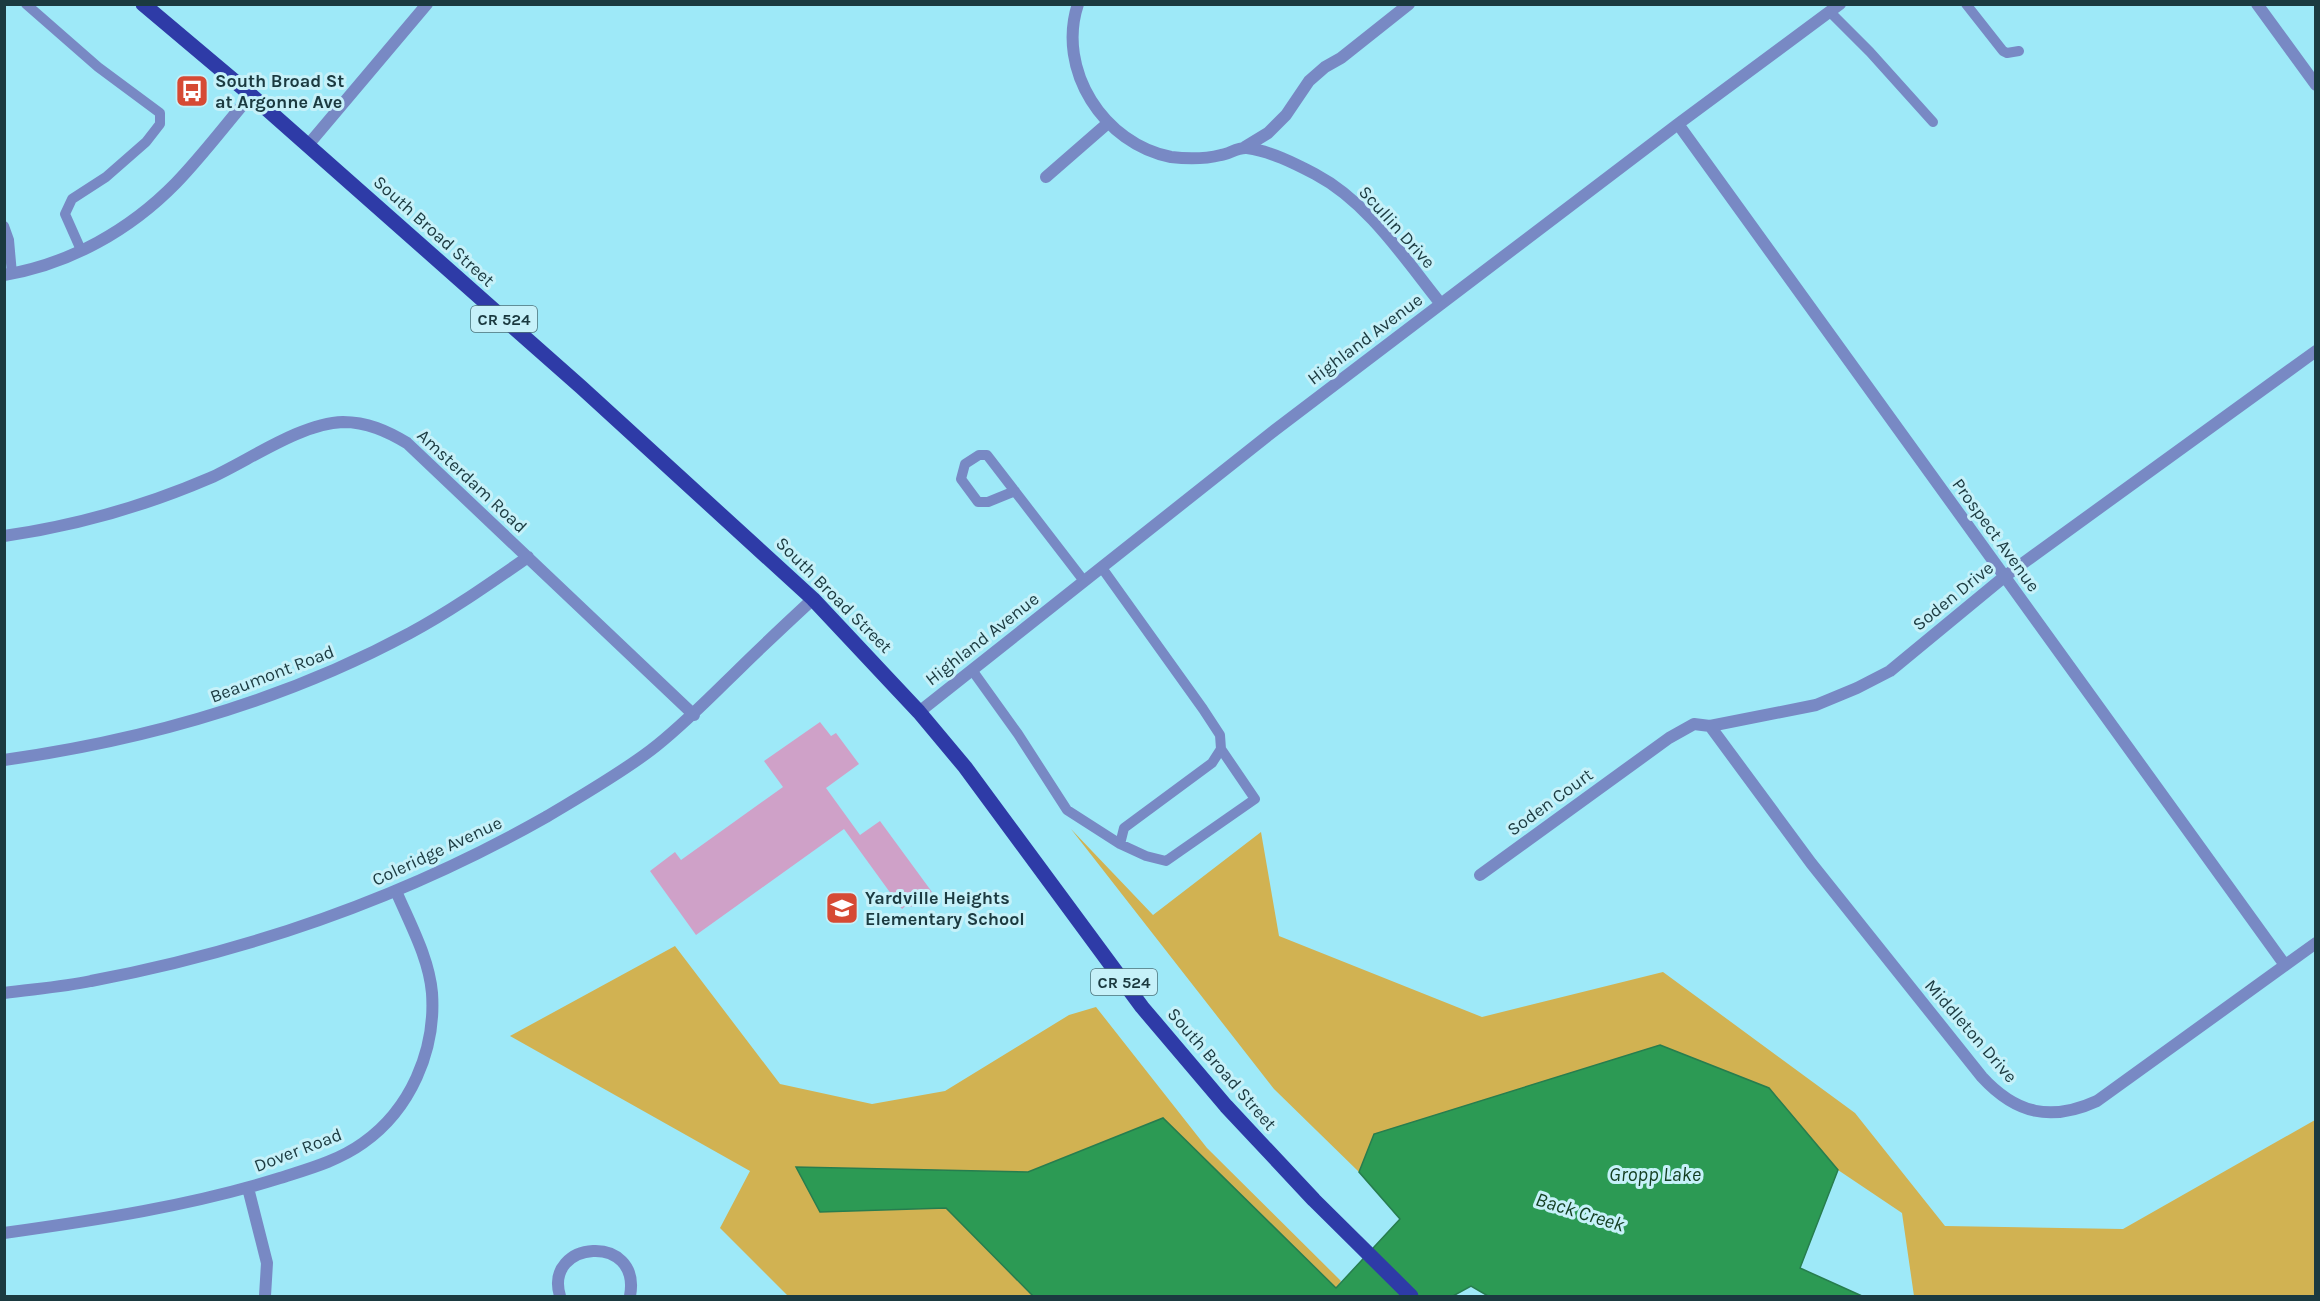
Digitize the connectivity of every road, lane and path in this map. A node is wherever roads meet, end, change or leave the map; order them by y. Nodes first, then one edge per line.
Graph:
1 (26, 4) edge
2 (143, 4) edge
3 (427, 4) edge
4 (1078, 4) edge
5 (1409, 4) edge
6 (1966, 4) edge
7 (2258, 4) edge
8 (1835, 8) edge
9 (2019, 51) dead end
10 (2316, 85) edge
11 (251, 95) junction
12 (1933, 122) dead end
13 (1108, 123) junction
14 (1678, 124) junction
15 (308, 145) junction
16 (1245, 147) junction
17 (1046, 177) dead end
18 (4, 226) edge
19 (81, 250) junction
20 (8, 274) edge
21 (1441, 304) junction
22 (2316, 351) edge
23 (1015, 491) junction
24 (4, 536) edge
25 (528, 557) junction
26 (1102, 568) junction
27 (2004, 577) junction
28 (1084, 581) junction
29 (813, 599) junction
30 (972, 670) junction
31 (919, 712) junction
32 (694, 715) junction
33 (1710, 726) junction
34 (1221, 749) junction
35 (1642, 757) joint
36 (4, 760) edge
37 (1120, 844) junction
38 (1480, 876) dead end
39 (396, 891) junction
40 (2316, 944) edge
41 (2285, 965) junction
42 (4, 993) edge
43 (248, 1188) junction
44 (4, 1233) edge
45 (265, 1296) edge
46 (560, 1296) edge
47 (630, 1296) edge
48 (1412, 1296) edge

1 - 19 lane
2 - 11 main road, South Broad Street / CR 524
3 - 15 street
4 - 13 street
5 - 16 street
6 - 9 lane
7 - 10 street
8 - 12 lane
8 - 14 street, Highland Avenue
11 - 15 main road, South Broad Street / CR 524
11 - 19 street
13 - 16 street
13 - 17 street
14 - 21 street, Highland Avenue
14 - 27 street, Prospect Avenue
15 - 29 main road, South Broad Street / CR 524
16 - 21 street, Scullin Drive
18 - 20 lane
19 - 20 street
21 - 26 street, Highland Avenue
22 - 27 street, Soden Drive
23 - 23 lane
23 - 28 lane
24 - 25 street, Amsterdam Road
25 - 32 street, Amsterdam Road
25 - 36 street, Beaumont Road
26 - 28 street, Highland Avenue
26 - 34 lane
27 - 33 street, Soden Drive
27 - 41 street, Prospect Avenue
28 - 30 street, Highland Avenue
29 - 31 main road, South Broad Street / CR 524
29 - 32 street, Coleridge Avenue
30 - 31 street, Highland Avenue
30 - 37 lane
31 - 48 main road, South Broad Street / CR 524
32 - 39 street, Coleridge Avenue
33 - 35 street, Soden Drive
33 - 41 street, Middleton Drive
34 - 37 lane
34 - 37 lane
35 - 38 street, Soden Court
39 - 42 street, Coleridge Avenue
39 - 43 street, Dover Road
40 - 41 street, Middleton Drive
43 - 44 street, Dover Road
43 - 45 street
46 - 47 street

